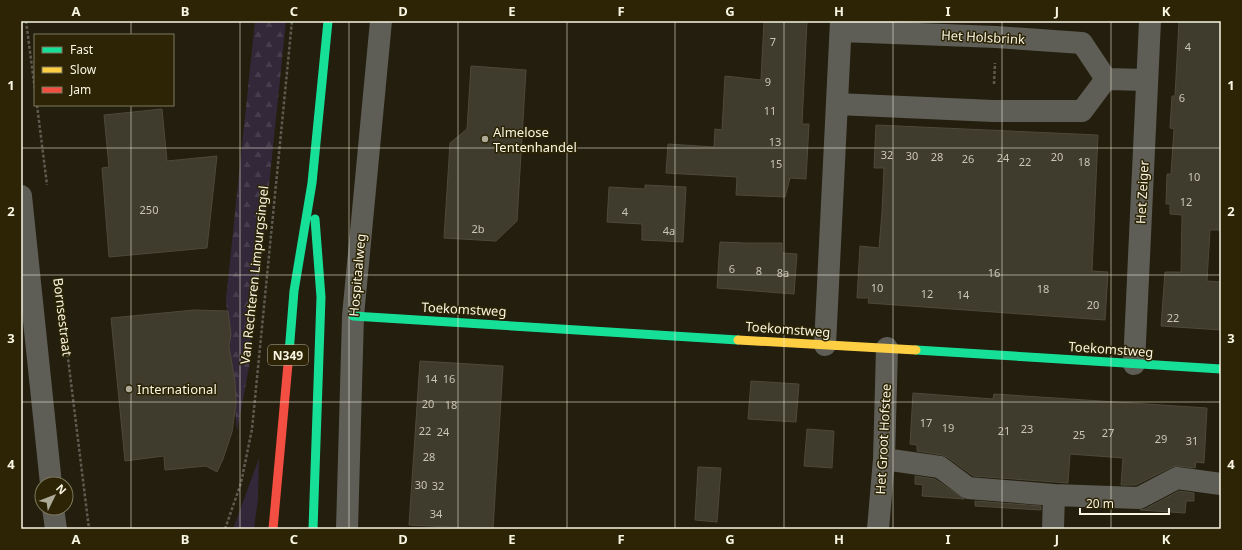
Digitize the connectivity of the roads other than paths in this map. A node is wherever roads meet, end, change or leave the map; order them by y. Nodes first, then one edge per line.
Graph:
1 (328, 21) edge
2 (381, 21) edge
3 (1150, 21) edge
4 (841, 26) edge
5 (1106, 79) junction
6 (1147, 80) junction
7 (837, 104) junction
8 (312, 183) junction
9 (21, 196) edge
10 (353, 316) junction
11 (825, 345) junction
12 (887, 348) junction
13 (1134, 364) junction
14 (1221, 369) edge
15 (884, 459) junction
16 (50, 476) edge
17 (1221, 484) edge
18 (1054, 495) junction
19 (55, 516) edge
20 (56, 529) edge
21 (273, 529) edge
22 (313, 529) edge
23 (347, 529) edge
24 (878, 529) edge
25 (1053, 529) edge

1 - 8 street, N349
2 - 10 street, Hospitaalweg
3 - 6 street, Het Zeiger
4 - 5 street, Het Holsbrink
4 - 7 street, Het Holsbrink
5 - 6 street
5 - 7 street
6 - 13 street, Het Zeiger
7 - 11 street, Het Holsbrink
8 - 21 street, N349
8 - 22 street, N349
9 - 16 street
10 - 11 street, Toekomstweg
10 - 23 street, Hospitaalweg
11 - 12 street, Toekomstweg
12 - 13 street, Toekomstweg
12 - 15 street, Het Groot Hofstee
13 - 14 street, Toekomstweg
15 - 18 street
15 - 24 street, Het Groot Hofstee
17 - 18 street
18 - 25 street
19 - 20 street

